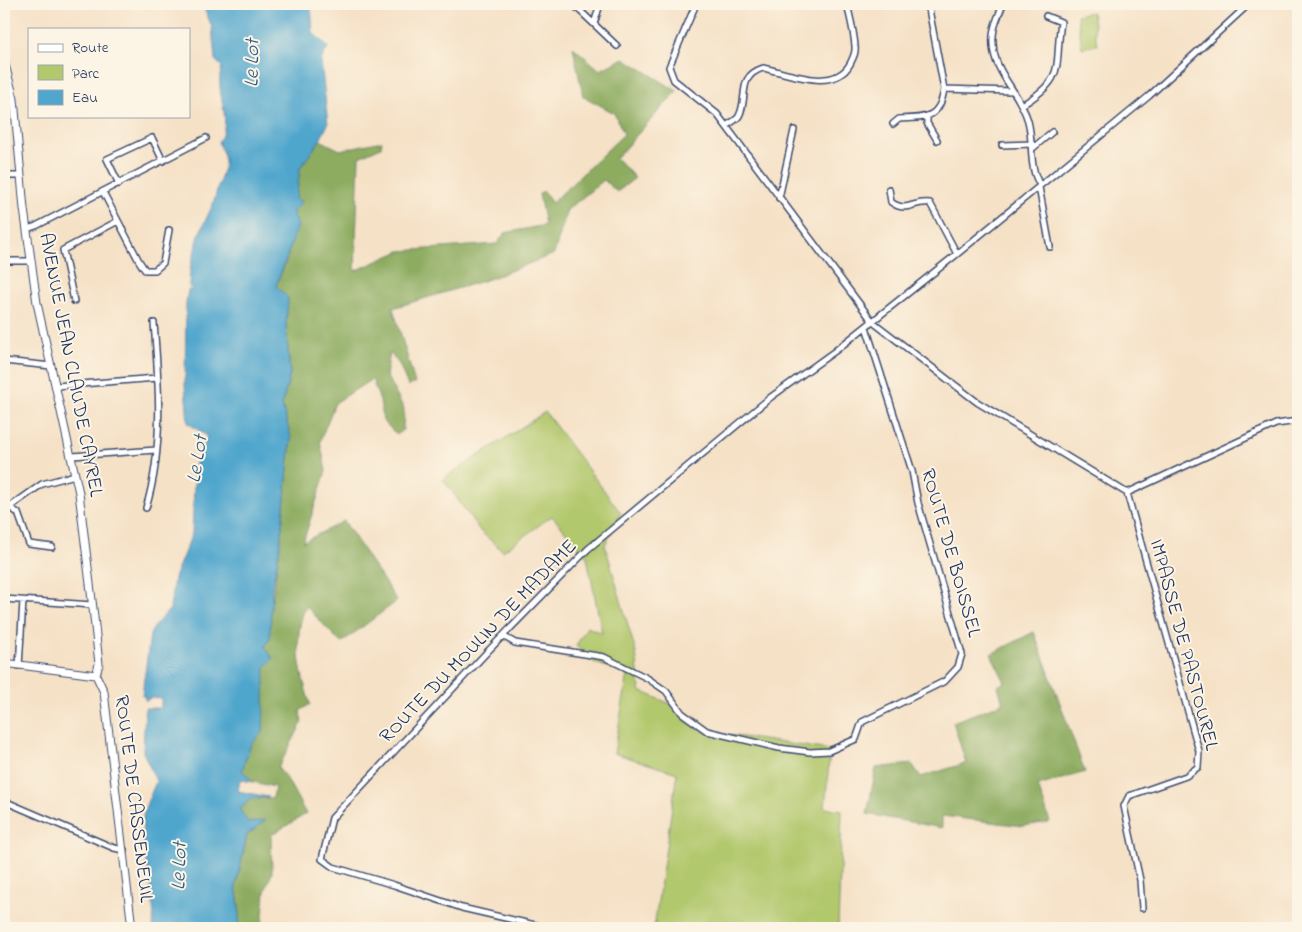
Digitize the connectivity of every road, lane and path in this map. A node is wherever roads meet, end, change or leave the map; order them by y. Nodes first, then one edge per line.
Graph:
1 (573, 4) edge
2 (600, 4) edge
3 (696, 4) edge
4 (847, 4) edge
5 (928, 4) edge
6 (1003, 4) edge
7 (1249, 4) edge
8 (1046, 16) dead end
9 (594, 24) junction
10 (617, 46) dead end
11 (4, 61) edge
12 (944, 89) junction
13 (1012, 91) junction
14 (1022, 104) junction
15 (927, 118) junction
16 (893, 124) dead end
17 (726, 126) junction
18 (794, 130) dead end
19 (1052, 132) dead end
20 (206, 138) dead end
21 (938, 140) dead end
22 (1002, 144) dead end
23 (1033, 146) junction
24 (163, 161) junction
25 (4, 176) edge
26 (21, 176) junction
27 (119, 184) junction
28 (1039, 186) junction
29 (889, 189) dead end
30 (103, 192) junction
31 (779, 198) junction
32 (118, 221) junction
33 (27, 229) junction
34 (169, 230) dead end
35 (1050, 247) dead end
36 (958, 254) junction
37 (4, 261) edge
38 (30, 261) junction
39 (74, 301) dead end
40 (873, 322) junction
41 (154, 323) dead end
42 (866, 327) junction
43 (4, 361) edge
44 (52, 366) junction
45 (157, 378) junction
46 (56, 386) junction
47 (1298, 421) edge
48 (156, 450) junction
49 (72, 456) junction
50 (75, 475) junction
51 (1127, 493) junction
52 (6, 505) edge
53 (146, 508) dead end
54 (4, 511) edge
55 (52, 547) dead end
56 (4, 599) edge
57 (23, 601) junction
58 (93, 605) junction
59 (503, 636) junction
60 (4, 663) edge
61 (18, 666) junction
62 (96, 675) junction
63 (4, 801) edge
64 (124, 850) junction
65 (1142, 908) dead end
66 (132, 928) edge
67 (548, 928) edge

1 - 9 street
2 - 9 street
3 - 17 street
4 - 17 street
5 - 12 street
6 - 13 street
7 - 28 street, ROUTE DU MOULIN DE MADAME
8 - 14 street
9 - 10 street
11 - 26 main road, AVENUE JEAN CLAUDE CAYREL
12 - 13 street
12 - 15 street
13 - 14 street
14 - 23 street
15 - 16 street
15 - 21 street
17 - 31 street
18 - 31 street
19 - 23 street
20 - 24 street
22 - 23 street
23 - 28 street
24 - 27 street
24 - 27 street
25 - 26 street
26 - 33 main road, AVENUE JEAN CLAUDE CAYREL
27 - 30 street
28 - 35 street
28 - 36 street, ROUTE DU MOULIN DE MADAME
29 - 36 street
30 - 32 street
30 - 33 street
31 - 40 street
32 - 34 street
32 - 39 street
33 - 38 main road, AVENUE JEAN CLAUDE CAYREL
36 - 40 street, ROUTE DU MOULIN DE MADAME
37 - 38 street
38 - 44 main road, AVENUE JEAN CLAUDE CAYREL
40 - 42 street, ROUTE DU MOULIN DE MADAME
40 - 51 street
41 - 45 street
42 - 59 street, ROUTE DU MOULIN DE MADAME
42 - 59 street, ROUTE DE BOISSEL
43 - 44 street
44 - 46 main road, AVENUE JEAN CLAUDE CAYREL
45 - 46 street
45 - 48 street
46 - 49 main road, AVENUE JEAN CLAUDE CAYREL
47 - 51 street
48 - 49 street
48 - 53 street
49 - 50 main road, AVENUE JEAN CLAUDE CAYREL
50 - 52 street
50 - 58 main road, AVENUE JEAN CLAUDE CAYREL
51 - 65 street, IMPASSE DE PASTOUREL
52 - 54 street
52 - 55 street
56 - 57 street
57 - 58 street
57 - 61 street
58 - 62 main road, AVENUE JEAN CLAUDE CAYREL
59 - 67 street, ROUTE DU MOULIN DE MADAME
60 - 61 main road
61 - 62 main road
62 - 64 main road, ROUTE DE CASSENEUIL
63 - 64 street
64 - 66 main road, ROUTE DE CASSENEUIL

